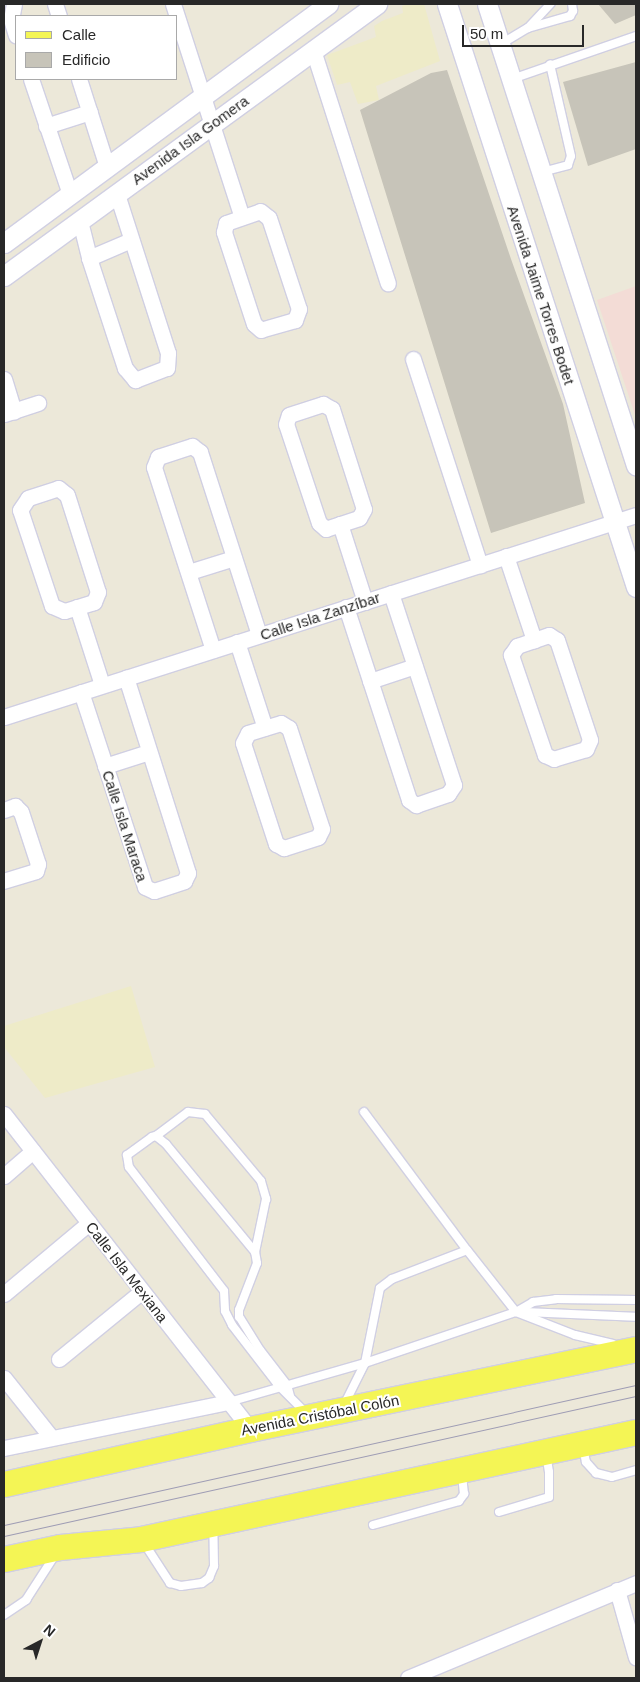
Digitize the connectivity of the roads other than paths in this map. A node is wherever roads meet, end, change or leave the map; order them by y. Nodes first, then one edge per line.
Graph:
1 (14, 4) edge
2 (328, 4) edge
3 (377, 4) edge
4 (447, 4) edge
5 (487, 4) edge
6 (550, 4) edge
7 (572, 4) edge
8 (178, 19) edge
9 (528, 28) junction
10 (15, 32) edge
11 (636, 36) edge
12 (500, 44) junction
13 (314, 50) junction
14 (550, 64) junction
15 (31, 80) edge
16 (79, 80) edge
17 (511, 80) junction
18 (203, 96) junction
19 (90, 112) junction
20 (211, 124) junction
21 (46, 126) junction
22 (107, 167) junction
23 (541, 173) junction
24 (70, 194) junction
25 (117, 194) junction
26 (242, 217) junction
27 (80, 221) junction
28 (131, 240) junction
29 (4, 242) edge
30 (89, 258) junction
31 (4, 276) edge
32 (388, 283) dead end
33 (413, 360) dead end
34 (4, 379) edge
35 (38, 403) dead end
36 (9, 412) edge
37 (636, 466) edge
38 (636, 515) edge
39 (615, 522) junction
40 (340, 524) junction
41 (506, 556) junction
42 (234, 558) junction
43 (480, 565) junction
44 (189, 572) junction
45 (636, 587) edge
46 (392, 593) junction
47 (365, 602) junction
48 (77, 607) junction
49 (346, 608) junction
50 (259, 635) junction
51 (534, 640) junction
52 (238, 642) junction
53 (214, 650) junction
54 (415, 666) junction
55 (126, 678) junction
56 (370, 680) junction
57 (102, 685) junction
58 (81, 692) junction
59 (4, 717) edge
60 (265, 728) junction
61 (149, 752) junction
62 (105, 766) junction
63 (4, 810) edge
64 (4, 881) edge
65 (364, 1112) dead end
66 (4, 1114) edge
67 (156, 1136) junction
68 (33, 1151) junction
69 (4, 1176) edge
70 (89, 1223) junction
71 (467, 1250) junction
72 (255, 1252) junction
73 (142, 1291) junction
74 (4, 1294) edge
75 (636, 1300) edge
76 (516, 1312) junction
77 (636, 1317) edge
78 (636, 1345) edge
79 (636, 1349) edge
80 (59, 1360) dead end
81 (366, 1363) junction
82 (4, 1378) edge
83 (284, 1386) junction
84 (229, 1402) junction
85 (341, 1412) junction
86 (310, 1418) junction
87 (250, 1429) junction
88 (636, 1432) edge
89 (51, 1437) junction
90 (581, 1444) junction
91 (4, 1448) edge
92 (545, 1452) junction
93 (461, 1470) junction
94 (636, 1470) edge
95 (4, 1484) edge
96 (499, 1512) dead end
97 (213, 1522) junction
98 (373, 1525) dead end
99 (141, 1539) junction
100 (60, 1547) junction
101 (4, 1560) edge
102 (636, 1583) edge
103 (616, 1590) junction
104 (4, 1614) edge
105 (636, 1656) edge
106 (408, 1678) edge

1 - 10 street
2 - 18 street, Avenida Isla Gomera
3 - 13 street, Avenida Isla Gomera
4 - 39 street, Avenida Jaime Torres Bodet
5 - 12 street
6 - 9 lane
7 - 9 lane
8 - 18 street
9 - 12 lane
11 - 14 lane
12 - 17 street
13 - 20 street, Avenida Isla Gomera
13 - 32 street
14 - 17 lane
14 - 23 lane
15 - 21 street
16 - 19 street
17 - 23 street
18 - 20 street
18 - 22 street, Avenida Isla Gomera
19 - 21 street
19 - 22 street
20 - 25 street, Avenida Isla Gomera
20 - 26 street
21 - 24 street
22 - 24 street, Avenida Isla Gomera
23 - 37 street
24 - 29 street, Avenida Isla Gomera
25 - 27 street, Avenida Isla Gomera
25 - 28 street
26 - 26 street
27 - 30 street
27 - 31 street, Avenida Isla Gomera
28 - 30 street
28 - 30 street
33 - 43 street
34 - 36 street
35 - 36 street
38 - 39 street, Calle Isla Zanzíbar
39 - 41 street, Calle Isla Zanzíbar
39 - 45 street, Avenida Jaime Torres Bodet
40 - 40 street
40 - 47 street
41 - 43 street, Calle Isla Zanzíbar
41 - 51 street
42 - 44 street
42 - 44 street
42 - 50 street
43 - 46 street, Calle Isla Zanzíbar
44 - 53 street
46 - 47 street, Calle Isla Zanzíbar
46 - 54 street
47 - 49 street, Calle Isla Zanzíbar
48 - 48 street
48 - 57 street
49 - 50 street, Calle Isla Zanzíbar
49 - 56 street
50 - 52 street, Calle Isla Zanzíbar
51 - 51 street
52 - 53 street, Calle Isla Zanzíbar
52 - 60 street
53 - 55 street, Calle Isla Zanzíbar
54 - 56 street
54 - 56 street
55 - 57 street, Calle Isla Zanzíbar
55 - 61 street, Calle Isla Maraca
57 - 58 street, Calle Isla Zanzíbar
58 - 59 street, Calle Isla Zanzíbar
58 - 62 street, Calle Isla Maraca
60 - 60 street
61 - 62 street
61 - 62 street, Calle Isla Maraca
63 - 64 street
65 - 71 lane
66 - 68 street, Calle Isla Mexiana
67 - 72 lane
67 - 72 lane
67 - 83 lane
68 - 69 street
68 - 70 street, Calle Isla Mexiana
70 - 73 street, Calle Isla Mexiana
70 - 74 street
71 - 76 lane
71 - 81 lane
72 - 83 lane
73 - 80 street
73 - 84 street, Calle Isla Mexiana
75 - 76 lane
76 - 77 lane
76 - 78 lane
76 - 81 lane
79 - 85 main road, Avenida Cristóbal Colón
81 - 83 lane
81 - 85 lane
82 - 89 street
83 - 84 lane
83 - 86 lane
84 - 87 street, Calle Isla Mexiana
84 - 89 street
85 - 86 main road, Avenida Cristóbal Colón
86 - 87 main road, Avenida Cristóbal Colón
87 - 95 main road, Avenida Cristóbal Colón
88 - 90 main road
89 - 91 street
90 - 92 main road
90 - 94 lane
92 - 93 main road
92 - 96 lane
93 - 97 main road
93 - 98 lane
97 - 99 main road
97 - 99 lane
99 - 100 main road
100 - 101 main road
100 - 104 lane
102 - 103 street
103 - 105 street
103 - 106 street

